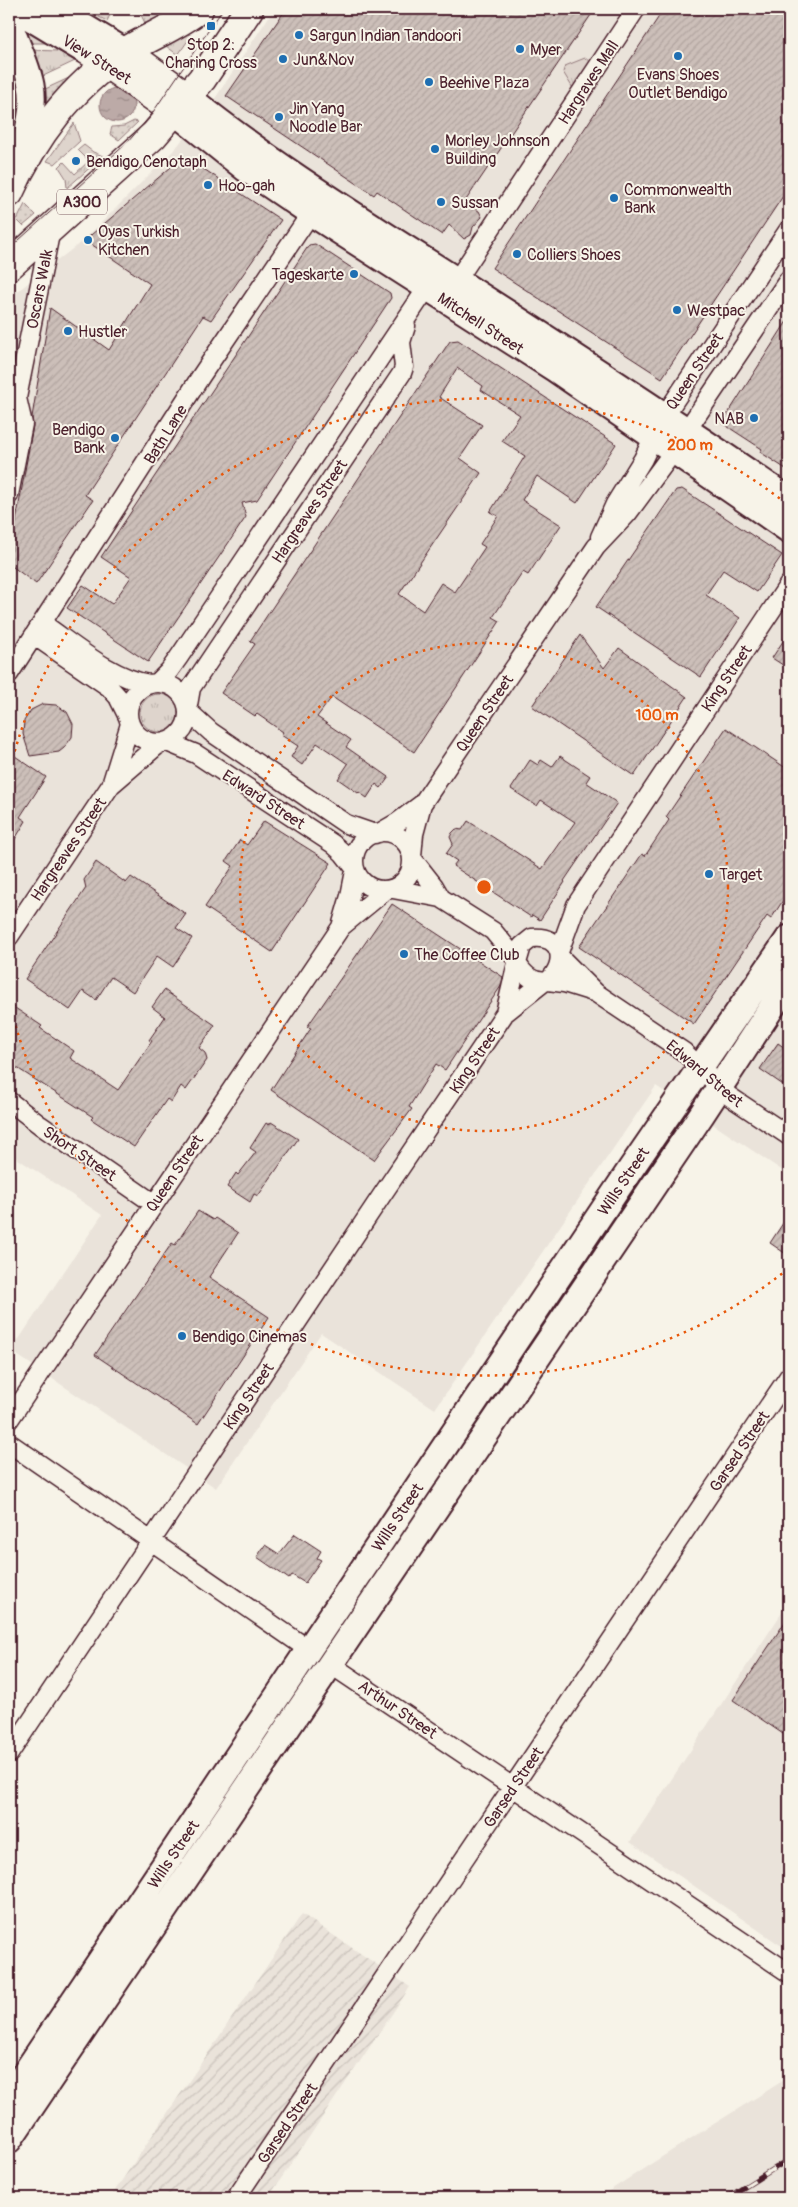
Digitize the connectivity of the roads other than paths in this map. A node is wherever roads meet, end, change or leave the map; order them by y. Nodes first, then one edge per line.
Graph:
1 (16, 9) edge
2 (54, 9) edge
3 (199, 9) edge
4 (248, 9) edge
5 (636, 9) edge
6 (9, 23) edge
7 (116, 58) junction
8 (182, 105) junction
9 (9, 192) edge
10 (317, 204) junction
11 (51, 229) junction
12 (789, 229) edge
13 (9, 266) edge
14 (789, 278) edge
15 (441, 279) junction
16 (411, 311) junction
17 (376, 364) junction
18 (402, 372) junction
19 (665, 415) junction
20 (687, 430) junction
21 (663, 445) junction
22 (9, 495) edge
23 (789, 500) edge
24 (789, 530) edge
25 (596, 547) junction
26 (789, 584) edge
27 (39, 630) junction
28 (20, 658) junction
29 (67, 659) junction
30 (9, 674) edge
31 (153, 683) junction
32 (188, 709) junction
33 (129, 720) junction
34 (163, 743) junction
35 (111, 785) junction
36 (422, 804) junction
37 (377, 833) junction
38 (412, 857) junction
39 (355, 869) junction
40 (390, 890) junction
41 (440, 898) junction
42 (341, 927) junction
43 (494, 931) junction
44 (9, 937) edge
45 (532, 938) junction
46 (789, 938) edge
47 (560, 955) junction
48 (517, 961) junction
49 (789, 981) edge
50 (546, 982) junction
51 (596, 992) junction
52 (741, 1010) junction
53 (505, 1014) junction
54 (762, 1023) junction
55 (701, 1067) junction
56 (719, 1088) junction
57 (9, 1101) edge
58 (789, 1136) edge
59 (153, 1203) junction
60 (789, 1376) edge
61 (9, 1420) edge
62 (9, 1444) edge
63 (151, 1541) junction
64 (308, 1649) junction
65 (330, 1664) junction
66 (9, 1754) edge
67 (514, 1786) junction
68 (789, 1973) edge
69 (9, 2097) edge
70 (9, 2140) edge
71 (236, 2198) edge

1 - 7 main road, View Street
2 - 7 main road, View Street
3 - 7 highway
4 - 8 highway, A300
5 - 15 street, Hargraves Mall
6 - 9 main road
7 - 8 highway, View Street
7 - 9 highway
8 - 10 main road, Mitchell Street
8 - 11 highway, A300
10 - 15 main road, Mitchell Street
10 - 27 street, Bath Lane
11 - 13 highway, A300
11 - 22 street, Oscars Walk
12 - 19 street, Queen Street
14 - 20 street, Queen Street
15 - 16 street, Hargreaves Street
15 - 19 main road, Mitchell Street
15 - 21 main road, Mitchell Street
16 - 17 street, Hargreaves Street
16 - 18 street, Hargreaves Street
17 - 18 street
17 - 31 street, Hargreaves Street
18 - 32 street, Hargreaves Street
19 - 20 main road, Mitchell Street
19 - 21 main road, Queen Street
20 - 21 main road, Queen Street
20 - 23 main road, Mitchell Street
21 - 24 main road, Mitchell Street
21 - 25 street, Queen Street
21 - 25 street, Queen Street
25 - 36 street, Queen Street
26 - 47 street, King Street
27 - 28 street, Bath Lane
27 - 29 street
27 - 31 street
28 - 29 street
28 - 30 street, Bath Lane
29 - 33 street
31 - 32 street
31 - 33 street
32 - 34 street
32 - 37 street, Edward Street
33 - 34 street
33 - 35 street, Hargreaves Street
34 - 35 street, Hargreaves Street
34 - 39 street, Edward Street
35 - 44 street, Hargreaves Street
36 - 37 street, Queen Street
36 - 38 street, Queen Street
37 - 38 street
37 - 39 street
38 - 40 street
38 - 41 street
39 - 40 street
39 - 42 street, Queen Street
40 - 41 street
40 - 42 street, Queen Street
41 - 43 street
42 - 59 street, Queen Street
43 - 45 street
43 - 48 street
45 - 47 street
45 - 48 street
46 - 52 main road, Wills Street
47 - 50 street
47 - 51 street, Edward Street
48 - 50 street
48 - 53 street, King Street
49 - 54 main road, Wills Street
50 - 51 street, Edward Street
50 - 53 street, King Street
51 - 55 street, Edward Street
52 - 54 main road
52 - 55 main road, Wills Street
53 - 63 street, King Street
54 - 56 main road, Wills Street
55 - 56 street, Edward Street
55 - 64 main road, Wills Street
56 - 58 street, Edward Street
56 - 65 main road, Wills Street
57 - 59 street, Short Street
59 - 61 street, Queen Street
60 - 67 street, Garsed Street
62 - 63 street, Arthur Street
63 - 64 street, Arthur Street
63 - 66 street, King Street
64 - 65 main road, Arthur Street
64 - 69 main road, Wills Street
65 - 67 street, Arthur Street
65 - 70 main road, Wills Street
67 - 68 street, Arthur Street
67 - 71 street, Garsed Street

